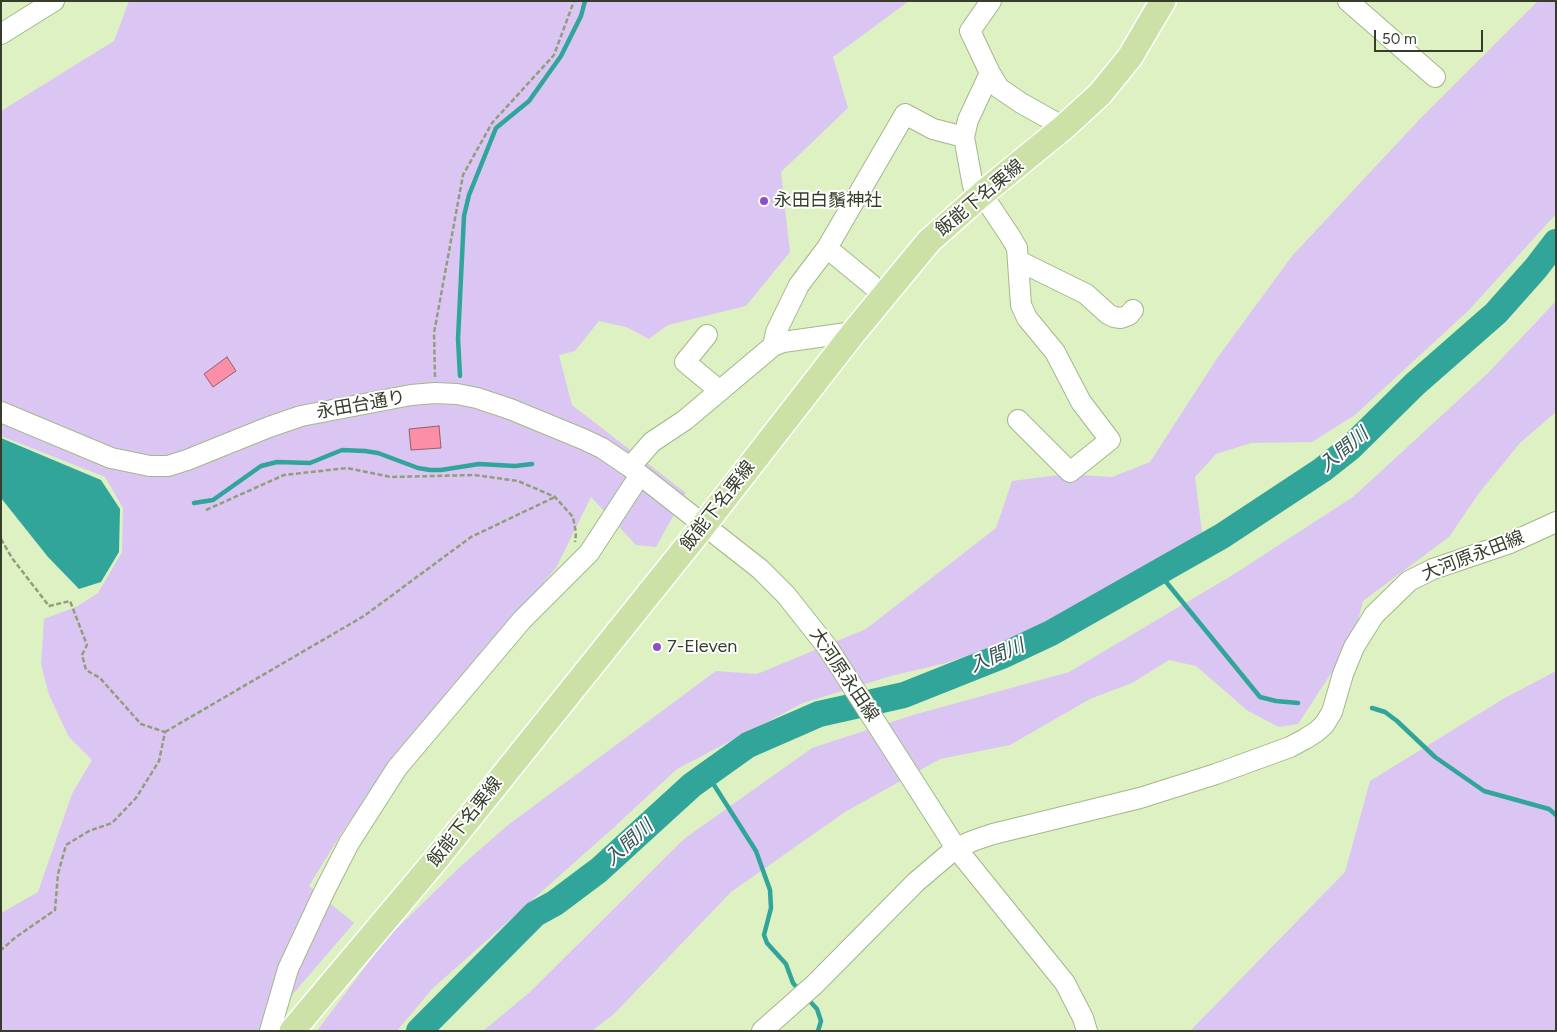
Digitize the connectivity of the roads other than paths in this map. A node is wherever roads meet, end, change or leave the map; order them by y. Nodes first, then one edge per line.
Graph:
1 (54, 1) edge
2 (991, 1) edge
3 (1164, 1) edge
4 (1348, 1) edge
5 (1367, 8) edge
6 (1, 34) edge
7 (990, 73) junction
8 (1434, 77) dead end
9 (1064, 127) junction
10 (964, 137) junction
11 (982, 194) junction
12 (827, 248) junction
13 (1019, 261) junction
14 (884, 295) junction
15 (1133, 310) dead end
16 (854, 332) junction
17 (707, 335) dead end
18 (773, 346) junction
19 (720, 391) junction
20 (1, 412) edge
21 (1018, 420) dead end
22 (635, 471) junction
23 (1556, 522) edge
24 (704, 525) junction
25 (956, 848) junction
26 (270, 1031) edge
27 (292, 1031) edge
28 (762, 1031) edge
29 (1087, 1031) edge

1 - 6 street
2 - 7 street
3 - 9 main road, 飯能下名栗線
4 - 5 street
5 - 8 street
7 - 9 street
7 - 10 street
9 - 11 main road, 飯能下名栗線
10 - 11 street
10 - 12 street
11 - 13 street
11 - 14 main road, 飯能下名栗線
12 - 14 street
12 - 18 street
13 - 15 street
13 - 21 street
14 - 16 main road, 飯能下名栗線
16 - 18 street
16 - 24 main road, 飯能下名栗線
17 - 19 street
18 - 19 street
19 - 22 street
20 - 22 street, 永田台通り
22 - 24 street, 永田台通り
22 - 26 street
23 - 25 street, 大河原永田線
24 - 25 street, 大河原永田線
24 - 27 main road, 飯能下名栗線
25 - 28 street, 大河原永田線
25 - 29 street, 大河原永田線

